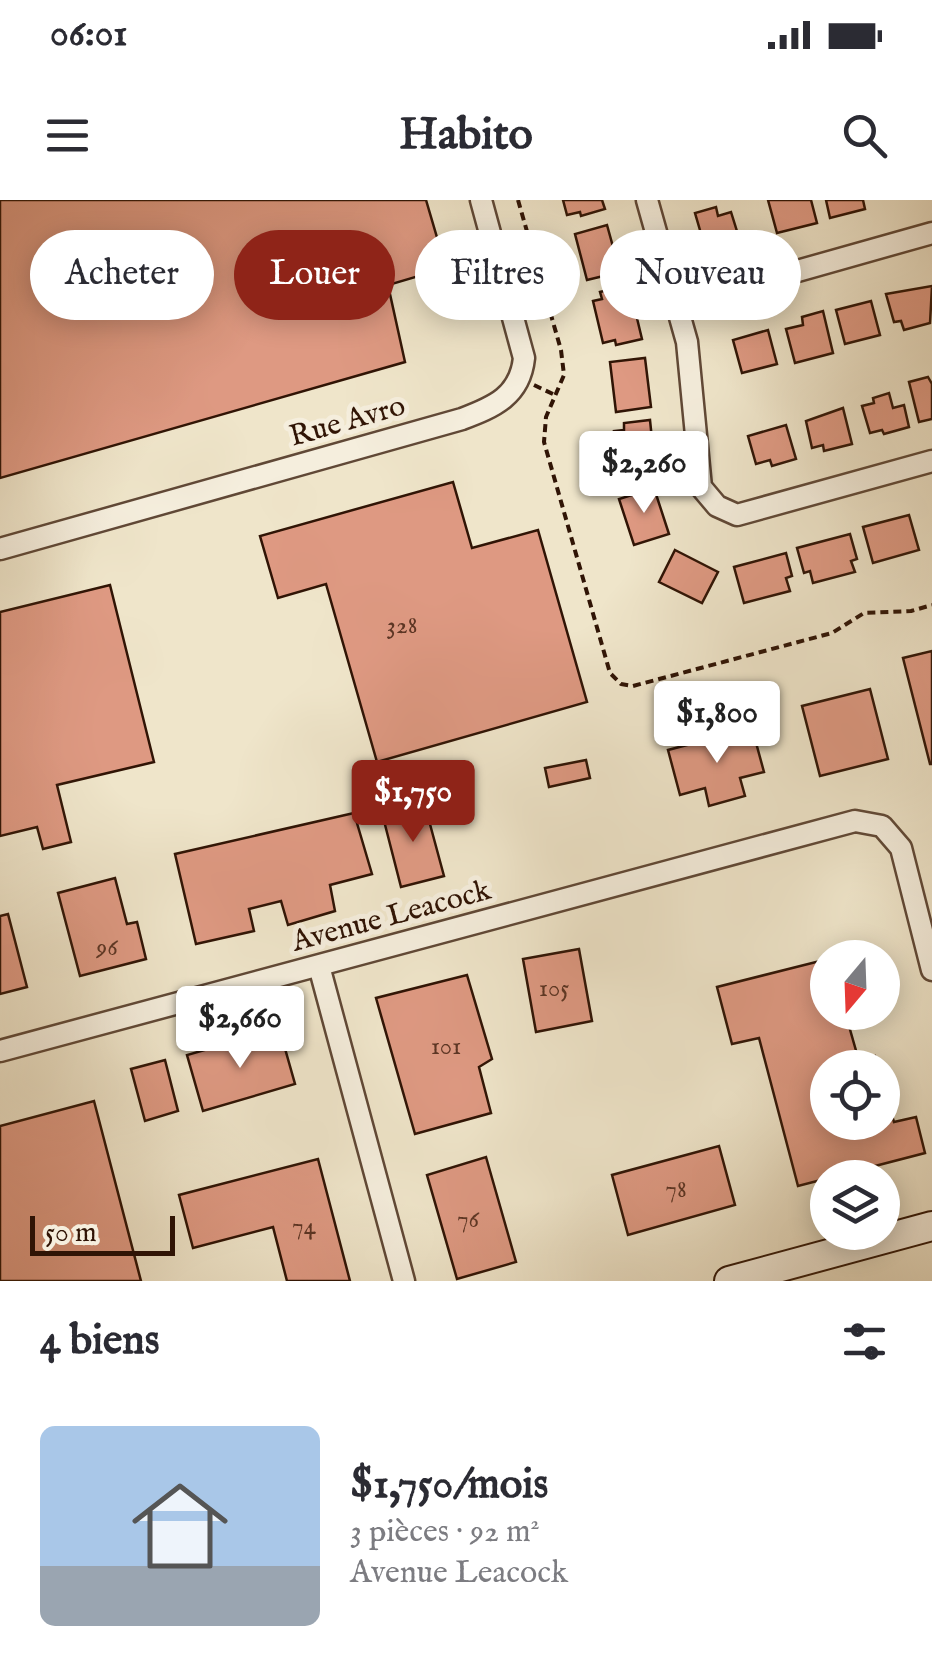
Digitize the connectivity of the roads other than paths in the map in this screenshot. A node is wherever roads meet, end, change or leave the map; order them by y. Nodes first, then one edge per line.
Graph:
1 (482, 200) edge
2 (647, 200) edge
3 (656, 230) edge
4 (932, 233) edge
5 (801, 270) edge
6 (681, 320) edge
7 (932, 461) edge
8 (0, 549) edge
9 (318, 966) junction
10 (932, 970) edge
11 (0, 1051) edge
12 (932, 1226) edge
13 (404, 1281) edge
14 (729, 1281) edge

1 - 8 street, Rue Avro
2 - 3 street
4 - 5 street
6 - 7 street
9 - 10 street, Avenue Leacock
9 - 11 street, Avenue Leacock
9 - 13 street
12 - 14 street

